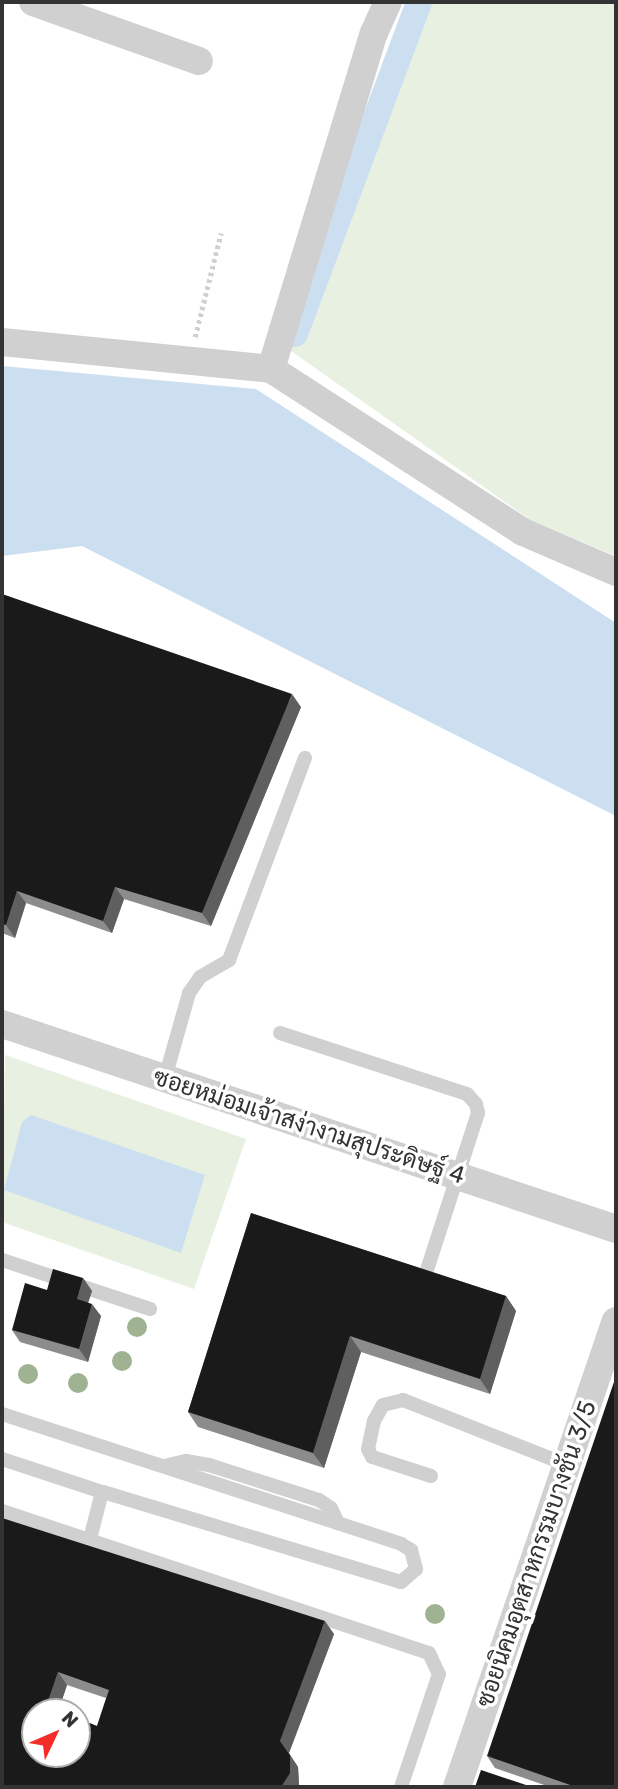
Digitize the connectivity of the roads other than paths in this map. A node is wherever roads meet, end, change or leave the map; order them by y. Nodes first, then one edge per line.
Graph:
1 (33, 2) edge
2 (388, 2) edge
3 (199, 61) dead end
4 (2, 342) edge
5 (271, 369) junction
6 (616, 572) edge
7 (305, 758) dead end
8 (2, 1024) edge
9 (280, 1033) dead end
10 (165, 1078) junction
11 (459, 1177) junction
12 (616, 1229) edge
13 (2, 1260) edge
14 (426, 1273) edge
15 (150, 1309) dead end
16 (616, 1321) edge
17 (2, 1414) edge
18 (2, 1459) edge
19 (567, 1465) junction
20 (431, 1476) dead end
21 (102, 1492) junction
22 (2, 1511) edge
23 (90, 1539) junction
24 (401, 1787) edge
25 (457, 1787) edge

1 - 3 street
2 - 5 street
4 - 5 street
5 - 6 street
7 - 10 lane
8 - 10 street, ซอยหม่อมเจ้าสง่างามสุประดิษฐ์ 4
9 - 11 lane
10 - 11 street, ซอยหม่อมเจ้าสง่างามสุประดิษฐ์ 4
11 - 12 street, ซอยหม่อมเจ้าสง่างามสุประดิษฐ์ 4
11 - 14 lane
13 - 15 lane
16 - 19 street, ซอยนิคมอุตสาหกรรมบางชัน 3/5
17 - 21 lane
18 - 21 lane
19 - 20 lane
19 - 25 street, ซอยนิคมอุตสาหกรรมบางชัน 3/5
21 - 23 lane
22 - 23 lane
23 - 24 lane

